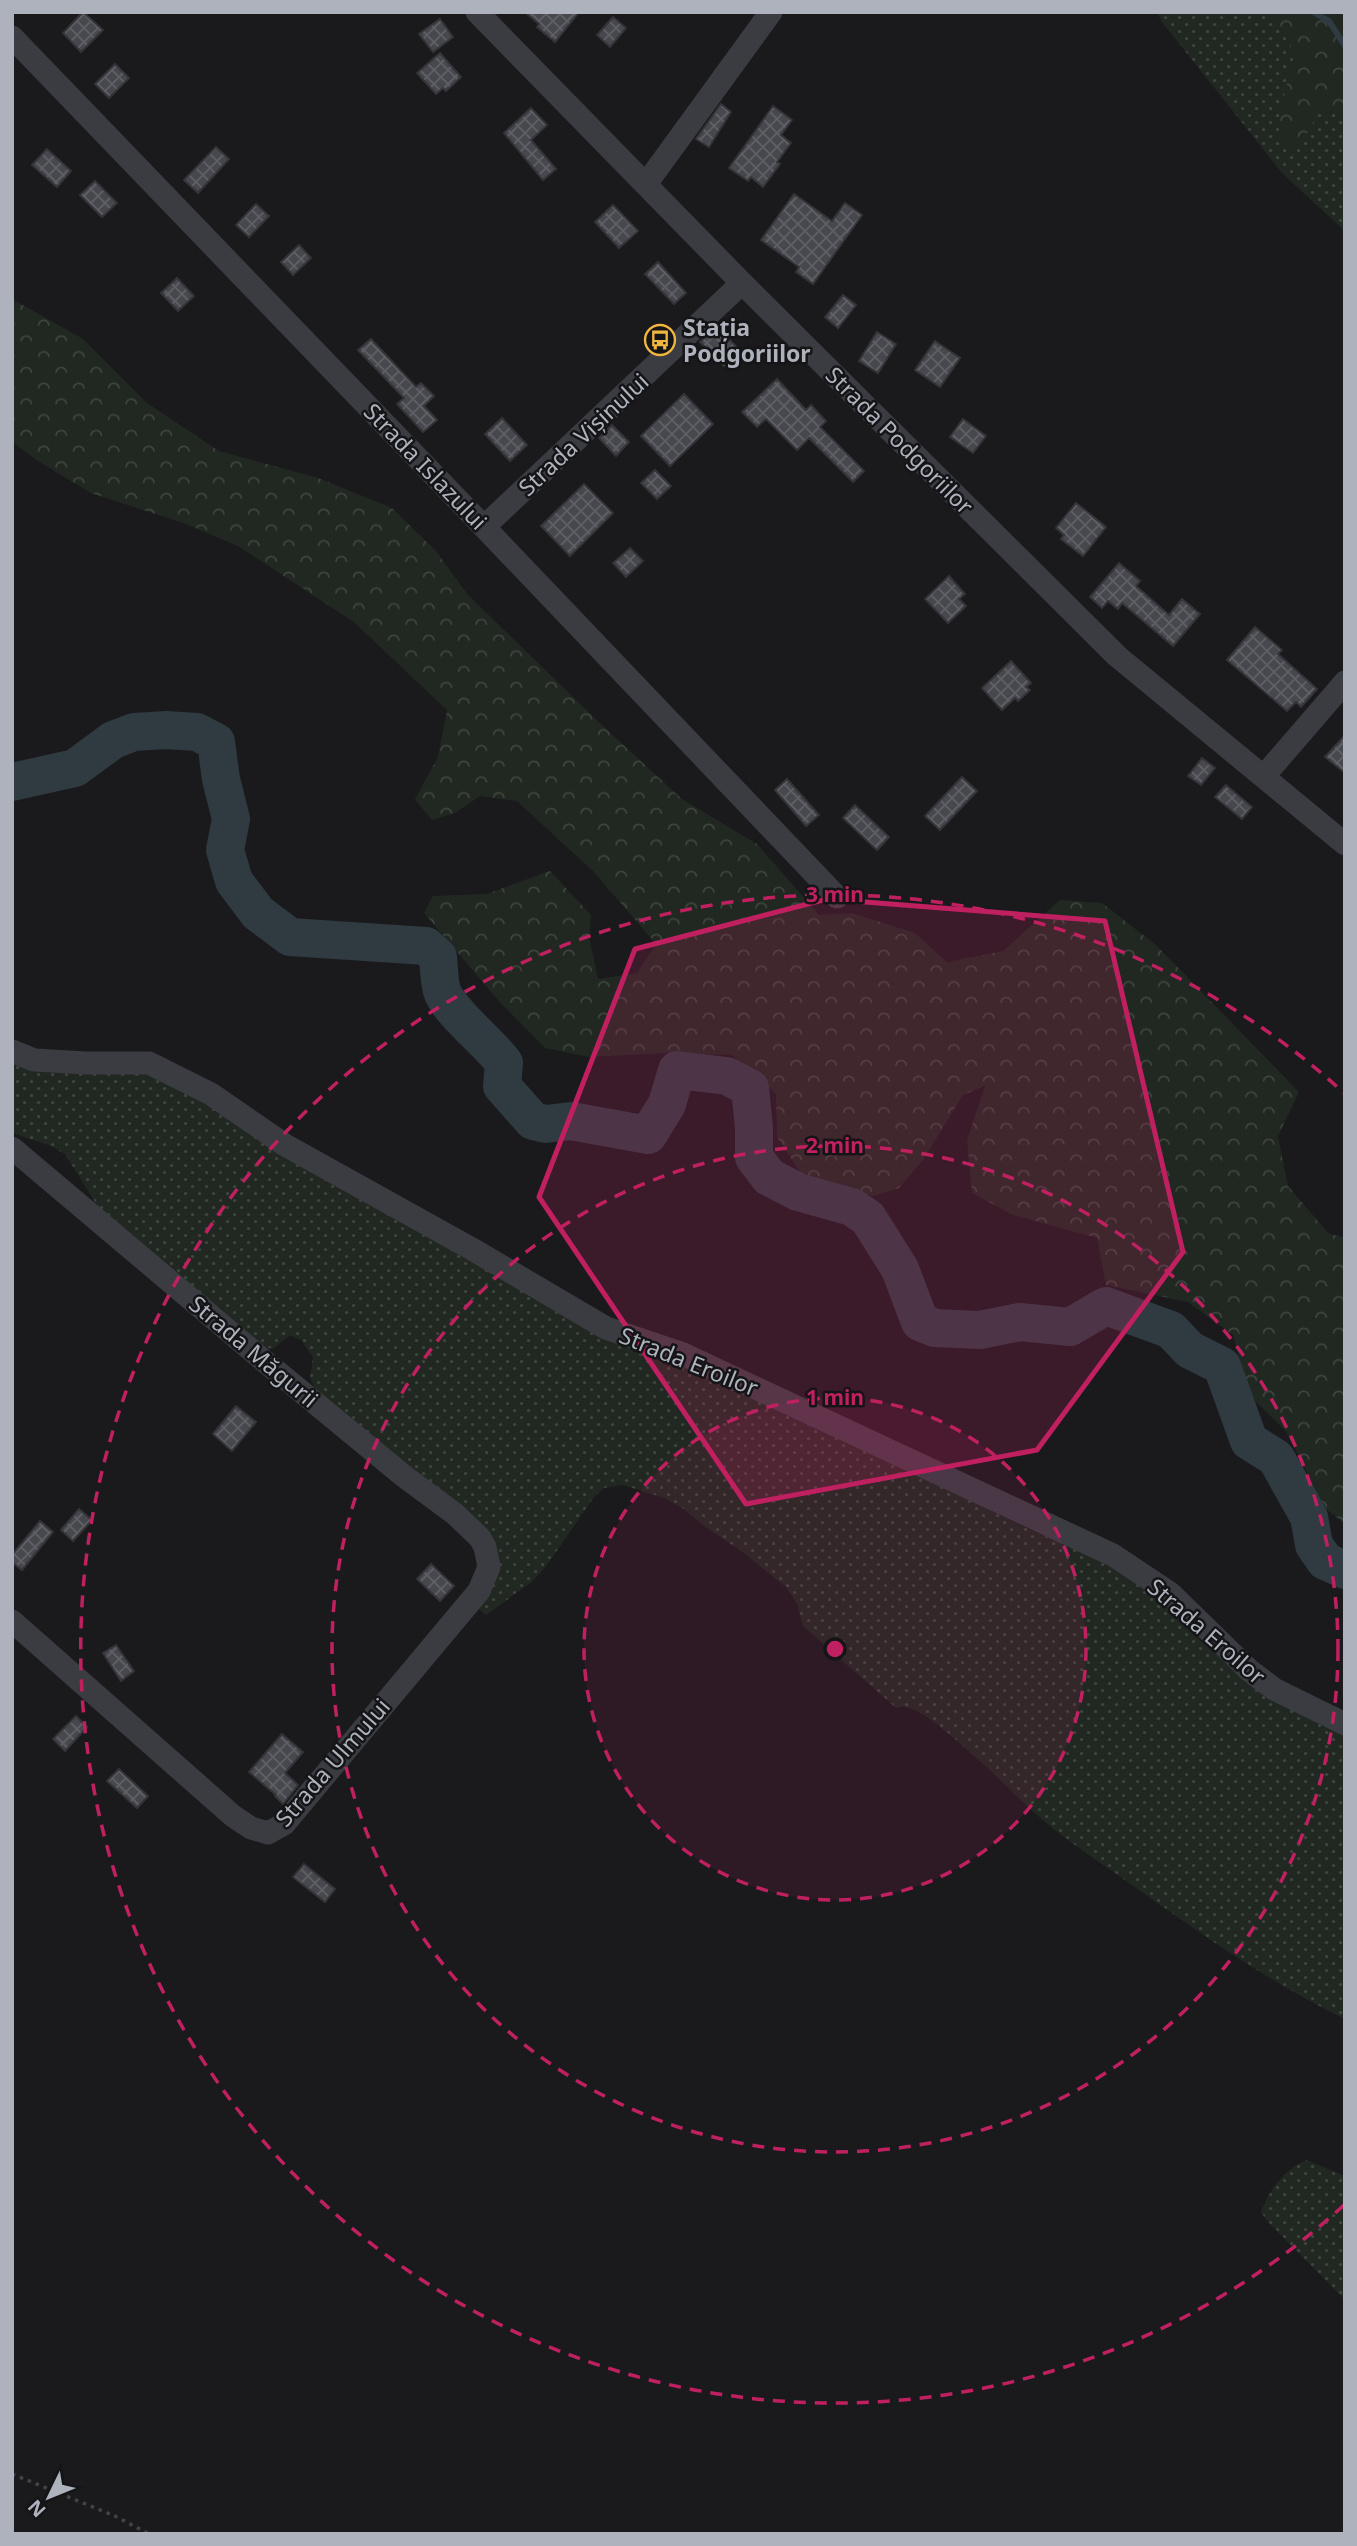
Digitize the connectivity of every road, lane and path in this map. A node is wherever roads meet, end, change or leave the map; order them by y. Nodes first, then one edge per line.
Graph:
1 (477, 12) edge
2 (771, 12) edge
3 (12, 37) edge
4 (646, 184) junction
5 (742, 283) junction
6 (484, 527) junction
7 (1345, 682) edge
8 (1264, 776) junction
9 (1345, 844) edge
10 (837, 897) dead end
11 (12, 1051) edge
12 (12, 1148) edge
13 (487, 1557) joint
14 (12, 1621) edge
15 (1345, 1724) edge
16 (12, 2474) edge
17 (149, 2534) edge

1 - 4 street, Strada Podgoriilor
2 - 4 street
3 - 6 street, Strada Islazului
4 - 5 street, Strada Podgoriilor
5 - 6 street, Strada Vișinului
5 - 8 street, Strada Podgoriilor
6 - 10 street, Strada Islazului
7 - 8 street
8 - 9 street, Strada Podgoriilor
11 - 15 street, Strada Eroilor
12 - 13 street, Strada Măgurii
13 - 14 street, Strada Ulmului
16 - 17 path

